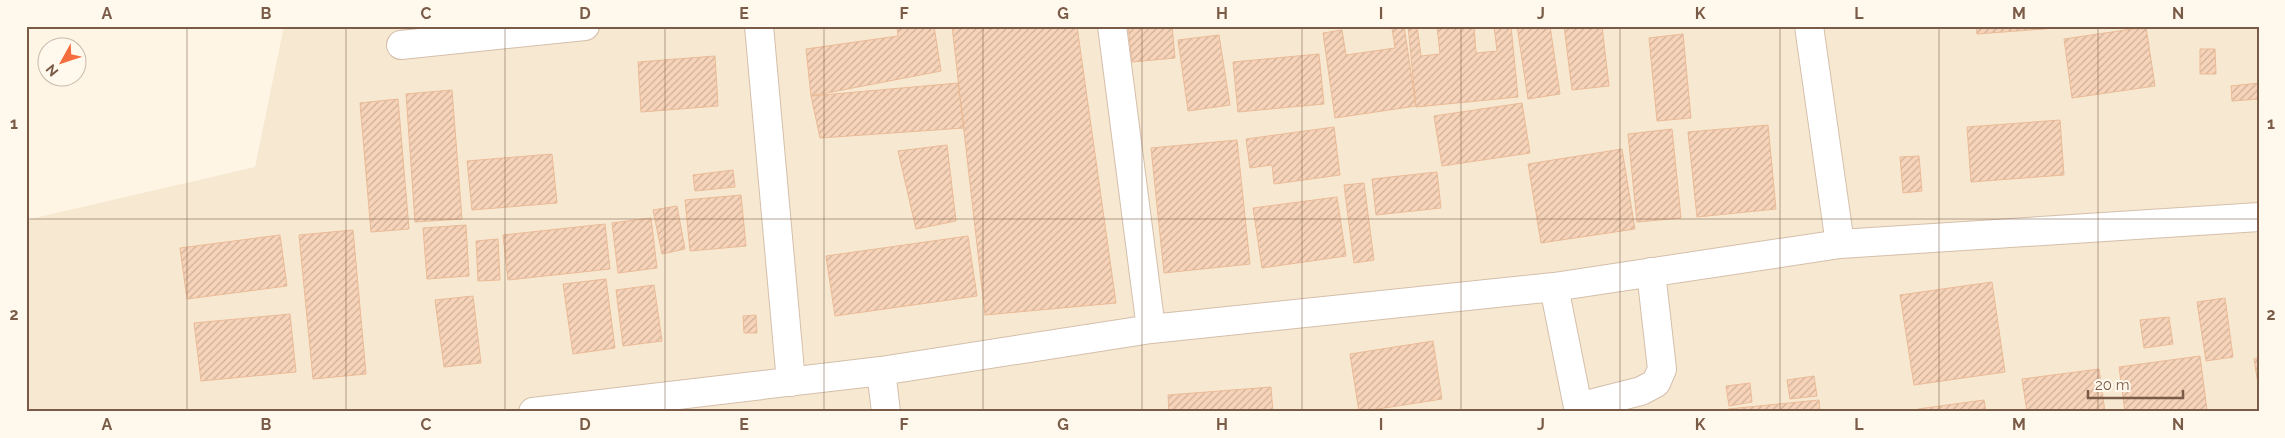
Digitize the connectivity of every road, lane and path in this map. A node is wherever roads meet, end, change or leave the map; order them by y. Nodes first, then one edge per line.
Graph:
1 (585, 26) edge
2 (759, 26) edge
3 (1112, 26) edge
4 (1809, 26) edge
5 (401, 46) dead end
6 (2259, 218) edge
7 (1840, 244) junction
8 (1651, 272) junction
9 (1554, 287) junction
10 (1151, 330) junction
11 (881, 371) junction
12 (791, 382) junction
13 (1579, 410) edge
14 (533, 412) edge
15 (886, 412) edge

1 - 5 street
2 - 12 street
3 - 10 street
4 - 7 street
6 - 7 street
7 - 8 street
8 - 9 street
8 - 13 street
9 - 10 street
9 - 13 street
10 - 11 street
11 - 12 street
11 - 15 street
12 - 14 street

